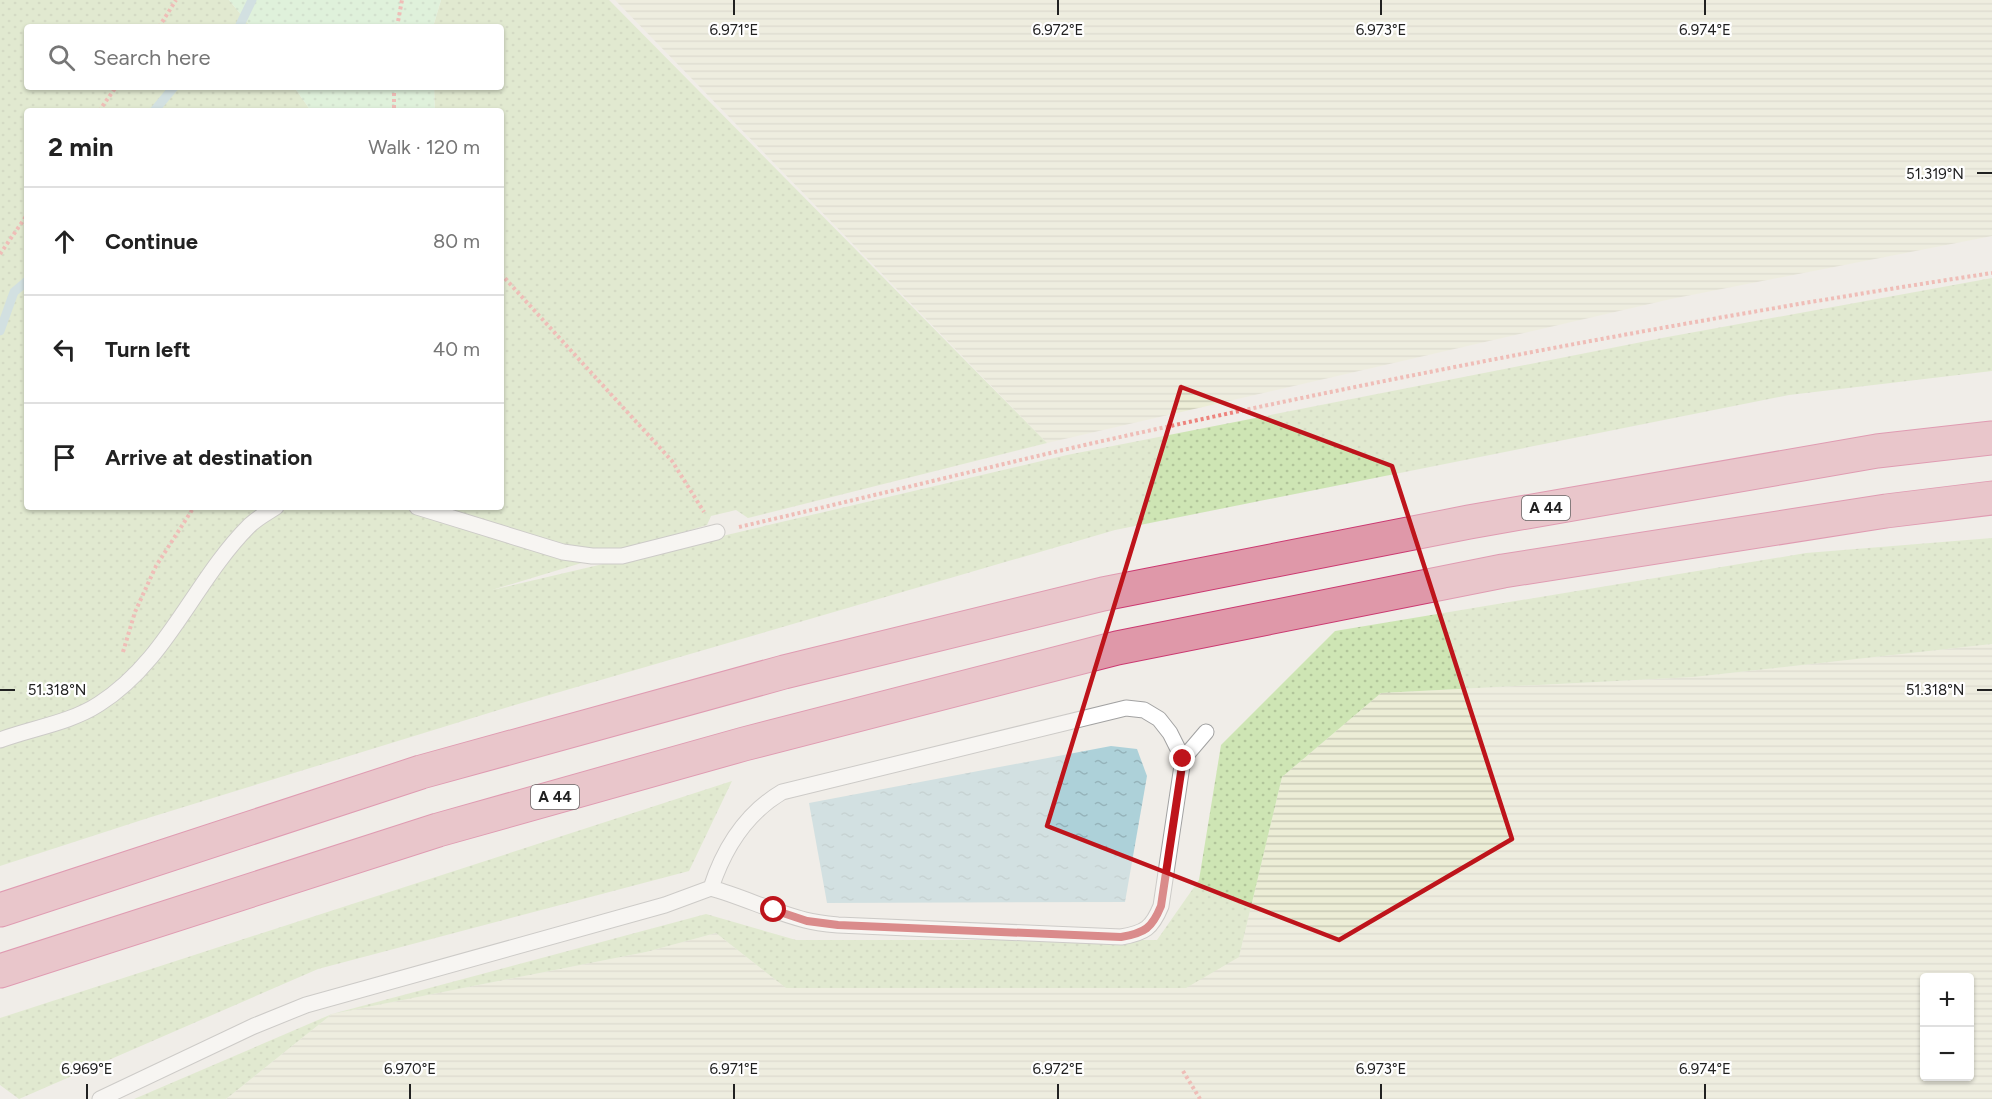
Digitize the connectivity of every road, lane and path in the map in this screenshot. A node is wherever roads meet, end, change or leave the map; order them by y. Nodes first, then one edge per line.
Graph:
1 (176, 0) edge
2 (402, 0) edge
3 (161, 24) edge
4 (398, 24) edge
5 (114, 90) edge
6 (394, 90) edge
7 (101, 108) edge
8 (394, 108) edge
9 (24, 219) edge
10 (0, 254) edge
11 (1992, 273) edge
12 (504, 277) edge
13 (1992, 438) edge
14 (1992, 498) edge
15 (192, 510) edge
16 (272, 510) edge
17 (427, 510) edge
18 (717, 532) junction
19 (122, 688) junction
20 (1206, 732) dead end
21 (0, 740) edge
22 (1183, 759) junction
23 (711, 888) junction
24 (0, 910) edge
25 (0, 971) edge
26 (1183, 1071) dead end
27 (100, 1099) edge
28 (1200, 1099) edge

1 - 3 path
2 - 4 path
5 - 7 path
6 - 8 path
9 - 10 path
11 - 18 path
12 - 18 path
13 - 24 highway, A 44
14 - 25 highway, A 44
15 - 19 path
16 - 19 lane
17 - 18 lane
19 - 21 lane
20 - 22 lane
22 - 23 lane
22 - 23 lane
23 - 27 lane
26 - 28 path

